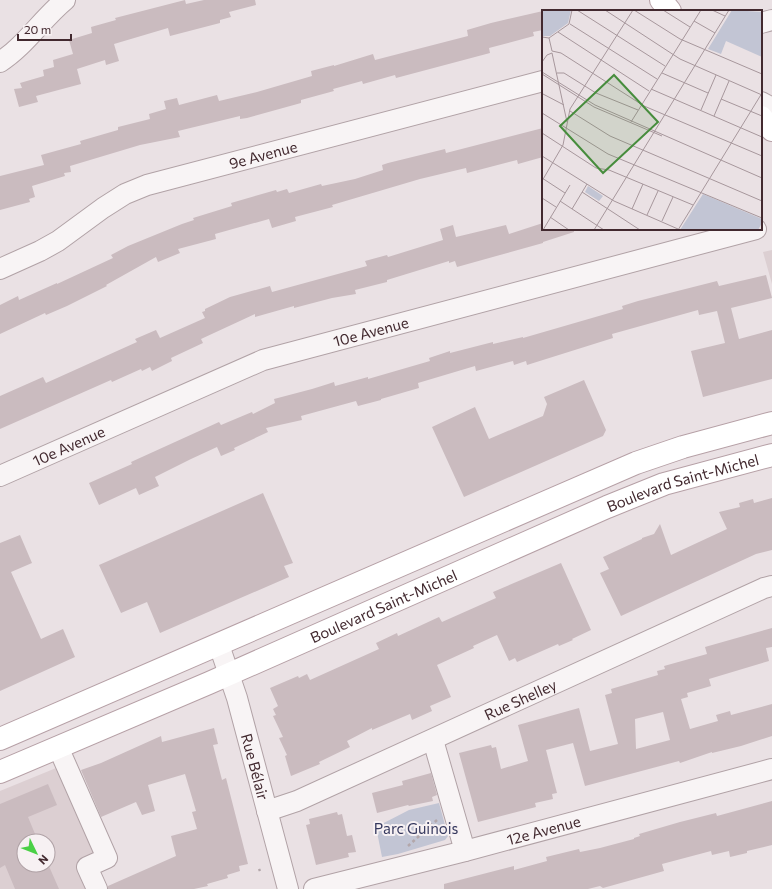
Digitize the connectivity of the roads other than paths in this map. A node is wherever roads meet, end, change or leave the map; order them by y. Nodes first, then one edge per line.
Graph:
1 (65, 0) edge
2 (661, 0) edge
3 (669, 10) edge
4 (772, 20) edge
5 (762, 23) edge
6 (0, 62) edge
7 (542, 81) edge
8 (762, 103) edge
9 (772, 108) edge
10 (762, 118) edge
11 (772, 130) edge
12 (772, 225) edge
13 (762, 228) edge
14 (752, 230) edge
15 (0, 269) edge
16 (772, 423) edge
17 (772, 455) edge
18 (0, 476) edge
19 (772, 586) edge
20 (219, 646) junction
21 (229, 673) junction
22 (0, 739) edge
23 (433, 740) junction
24 (58, 747) junction
25 (772, 769) edge
26 (0, 772) edge
27 (267, 811) junction
28 (465, 851) junction
29 (97, 889) edge
30 (288, 889) edge
31 (314, 889) edge

1 - 6 street
2 - 3 main road
4 - 5 street
7 - 15 street, 9e Avenue
8 - 9 street
10 - 11 main road
12 - 13 street
14 - 18 street, 10e Avenue
16 - 20 main road, Boulevard Saint-Michel
17 - 21 main road, Boulevard Saint-Michel
19 - 23 street, Rue Shelley
20 - 21 street, Rue Bélair
20 - 22 main road, Boulevard Saint-Michel
21 - 24 main road, Boulevard Saint-Michel
21 - 27 street, Rue Bélair
23 - 27 street, Rue Shelley
23 - 28 street
24 - 26 main road, Boulevard Saint-Michel
24 - 29 street
25 - 28 street, 12e Avenue
27 - 30 street, Rue Bélair
28 - 31 street, 12e Avenue

